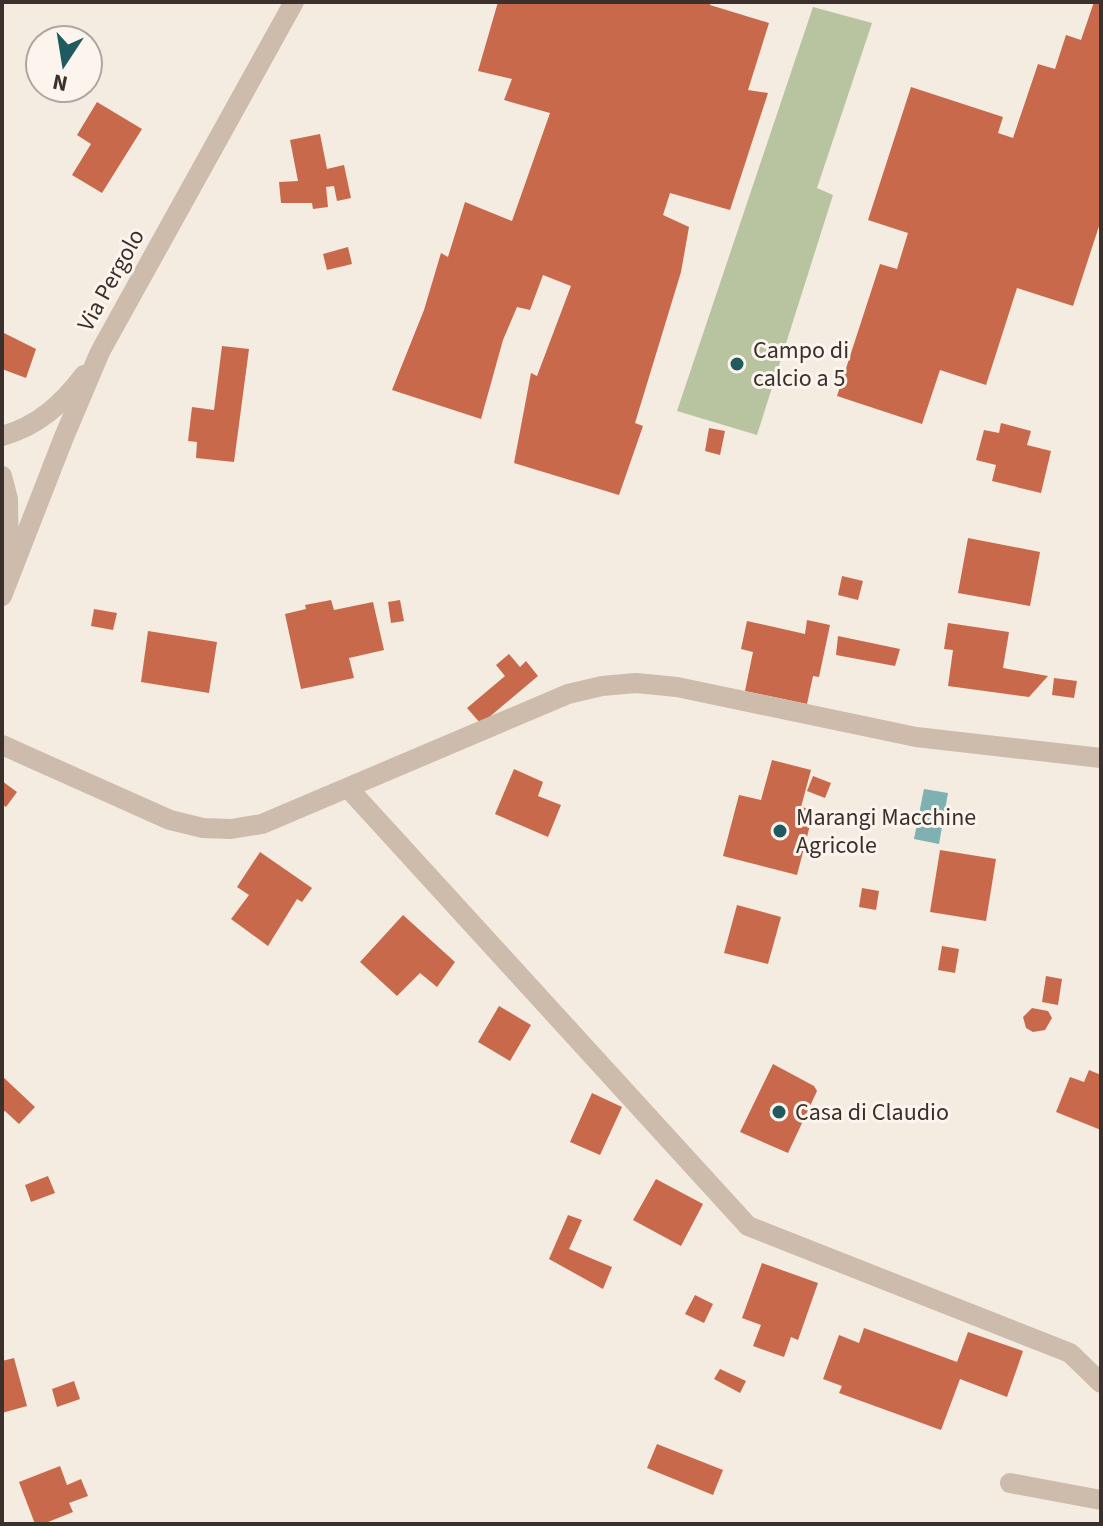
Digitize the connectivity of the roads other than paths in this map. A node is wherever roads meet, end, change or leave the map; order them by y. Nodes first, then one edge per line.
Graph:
1 (294, 2) edge
2 (100, 352) junction
3 (2, 436) edge
4 (2, 476) edge
5 (5, 589) edge
6 (2, 745) edge
7 (1101, 758) edge
8 (348, 788) junction
9 (1101, 1383) edge
10 (1010, 1483) dead end
11 (1101, 1500) edge

1 - 2 street, Via Pergolo
2 - 3 street
2 - 5 street, Via Pergolo
4 - 5 street
6 - 8 street
7 - 8 street
8 - 9 street
10 - 11 street

